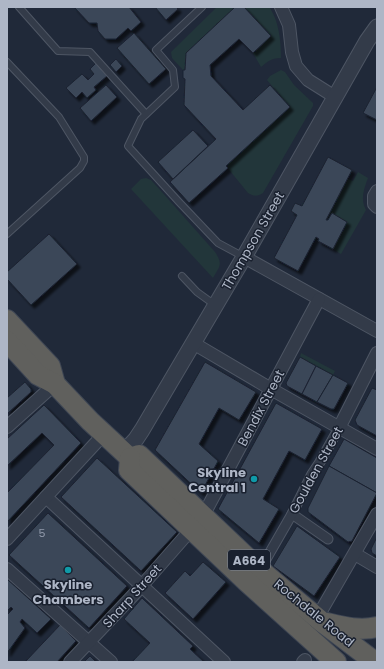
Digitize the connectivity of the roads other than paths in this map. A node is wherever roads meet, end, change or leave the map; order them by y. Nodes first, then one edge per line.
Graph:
1 (19, 7) edge
2 (281, 7) edge
3 (200, 8) edge
4 (377, 27) edge
5 (7, 62) edge
6 (335, 97) junction
7 (146, 114) junction
8 (377, 191) edge
9 (375, 205) edge
10 (7, 234) edge
11 (244, 257) junction
12 (182, 276) dead end
13 (319, 299) junction
14 (216, 305) junction
15 (7, 320) edge
16 (377, 331) edge
17 (7, 341) edge
18 (193, 343) junction
19 (377, 353) edge
20 (55, 384) junction
21 (271, 389) junction
22 (7, 427) edge
23 (339, 428) junction
24 (104, 434) junction
25 (377, 449) edge
26 (127, 455) junction
27 (46, 497) junction
28 (292, 514) junction
29 (377, 514) edge
30 (198, 522) junction
31 (7, 539) edge
32 (328, 539) dead end
33 (355, 554) junction
34 (377, 567) edge
35 (7, 569) edge
36 (252, 575) junction
37 (142, 585) junction
38 (319, 620) junction
39 (377, 627) edge
40 (89, 642) junction
41 (70, 662) edge
42 (111, 662) edge
43 (224, 662) edge
44 (336, 662) edge
45 (375, 662) edge

1 - 7 lane
2 - 6 street
3 - 7 lane
4 - 6 street, Thompson Street
5 - 10 lane
6 - 11 street, Thompson Street
7 - 11 lane
8 - 9 street
11 - 13 street
11 - 14 street, Thompson Street
12 - 14 lane
13 - 16 street
13 - 21 street, Bendix Street
14 - 18 street, Thompson Street
15 - 20 highway, Rochdale Road / A664
17 - 20 highway, Rochdale Road / A664
18 - 21 street
18 - 26 street, Thompson Street
19 - 23 street, Goulden Street
20 - 22 street
20 - 24 highway, Rochdale Road / A664
21 - 23 street
21 - 30 street, Bendix Street
23 - 25 street
23 - 28 street, Goulden Street
24 - 26 highway, Rochdale Road / A664
24 - 27 street
26 - 30 highway, Rochdale Road / A664
27 - 31 street
27 - 37 street
28 - 32 street
28 - 36 street, Goulden Street
29 - 33 street
30 - 36 highway, Rochdale Road / A664
30 - 37 street, Sharp Street
33 - 34 street
33 - 38 street
35 - 40 street
36 - 38 highway, Rochdale Road / A664
36 - 44 highway, Rochdale Road / A664
37 - 40 street, Sharp Street
37 - 43 street
38 - 39 highway
38 - 45 highway, Rochdale Road / A664
40 - 41 street, Sharp Street
40 - 42 street

